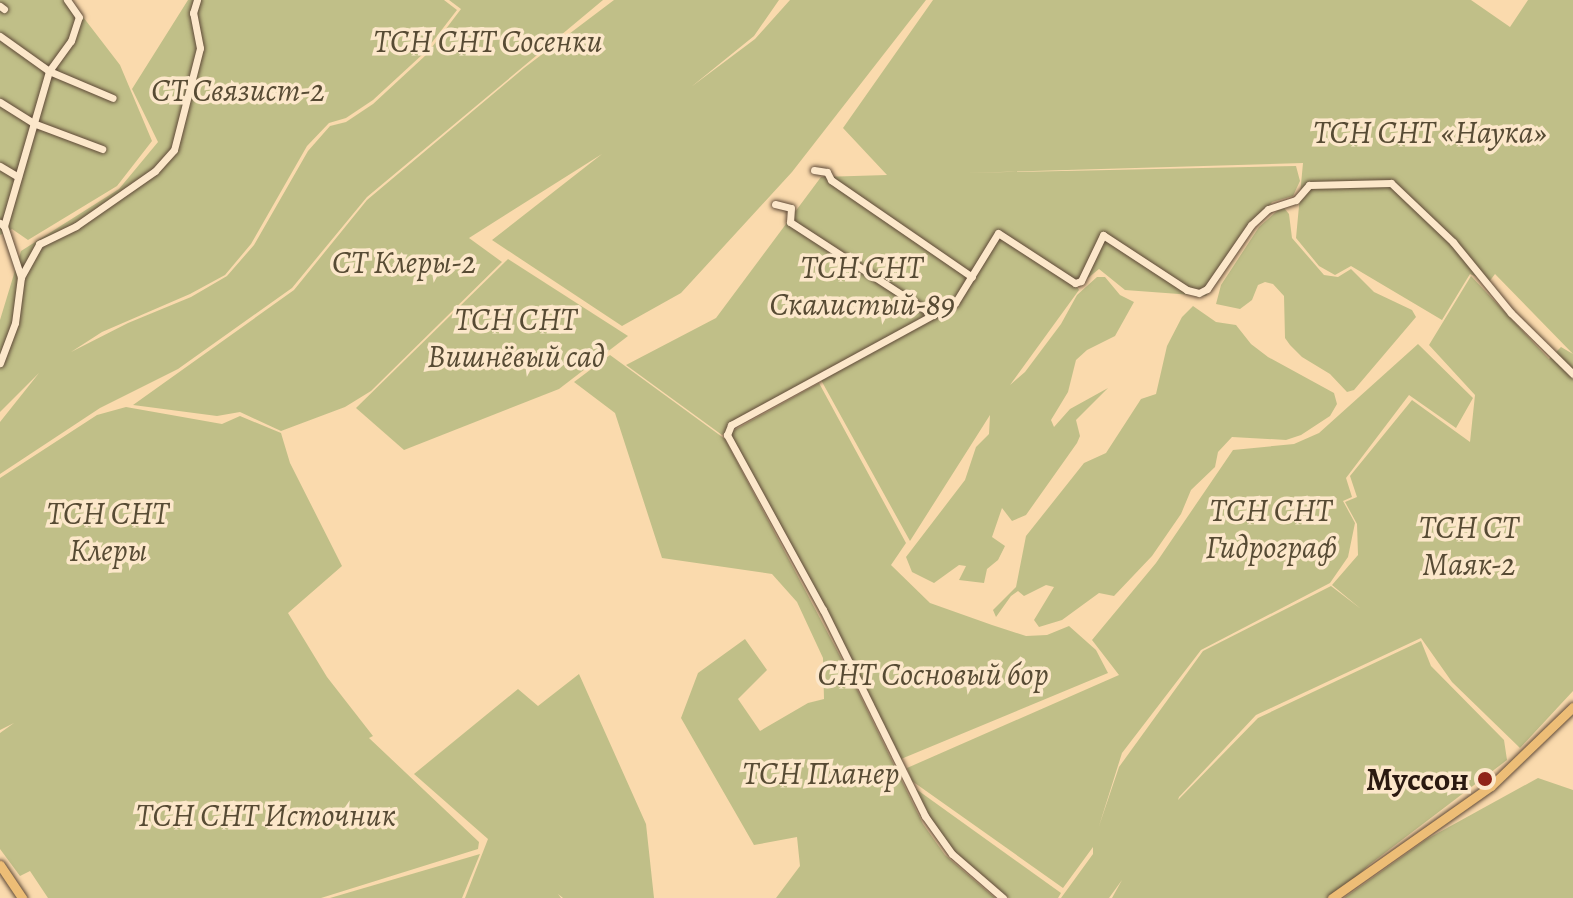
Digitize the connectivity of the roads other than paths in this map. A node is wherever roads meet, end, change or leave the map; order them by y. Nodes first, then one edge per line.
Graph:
1 (67, 0) edge
2 (197, 0) edge
3 (0, 36) edge
4 (49, 71) junction
5 (113, 98) dead end
6 (0, 102) edge
7 (33, 123) junction
8 (102, 149) dead end
9 (0, 166) edge
10 (814, 170) dead end
11 (18, 177) junction
12 (775, 204) dead end
13 (2, 224) edge
14 (21, 277) junction
15 (972, 277) junction
16 (933, 315) junction
17 (0, 363) edge
18 (1573, 374) edge
19 (1573, 707) edge
20 (0, 865) edge
21 (22, 898) edge
22 (1003, 898) edge
23 (1332, 898) edge

1 - 4 street
2 - 14 street
3 - 4 street
4 - 5 street
4 - 7 street
6 - 7 street
7 - 8 street
7 - 11 street
9 - 11 street
10 - 15 street
11 - 13 street
12 - 16 street
13 - 14 street
14 - 17 street
15 - 16 street
15 - 18 street
16 - 22 street
19 - 23 main road
20 - 21 main road

